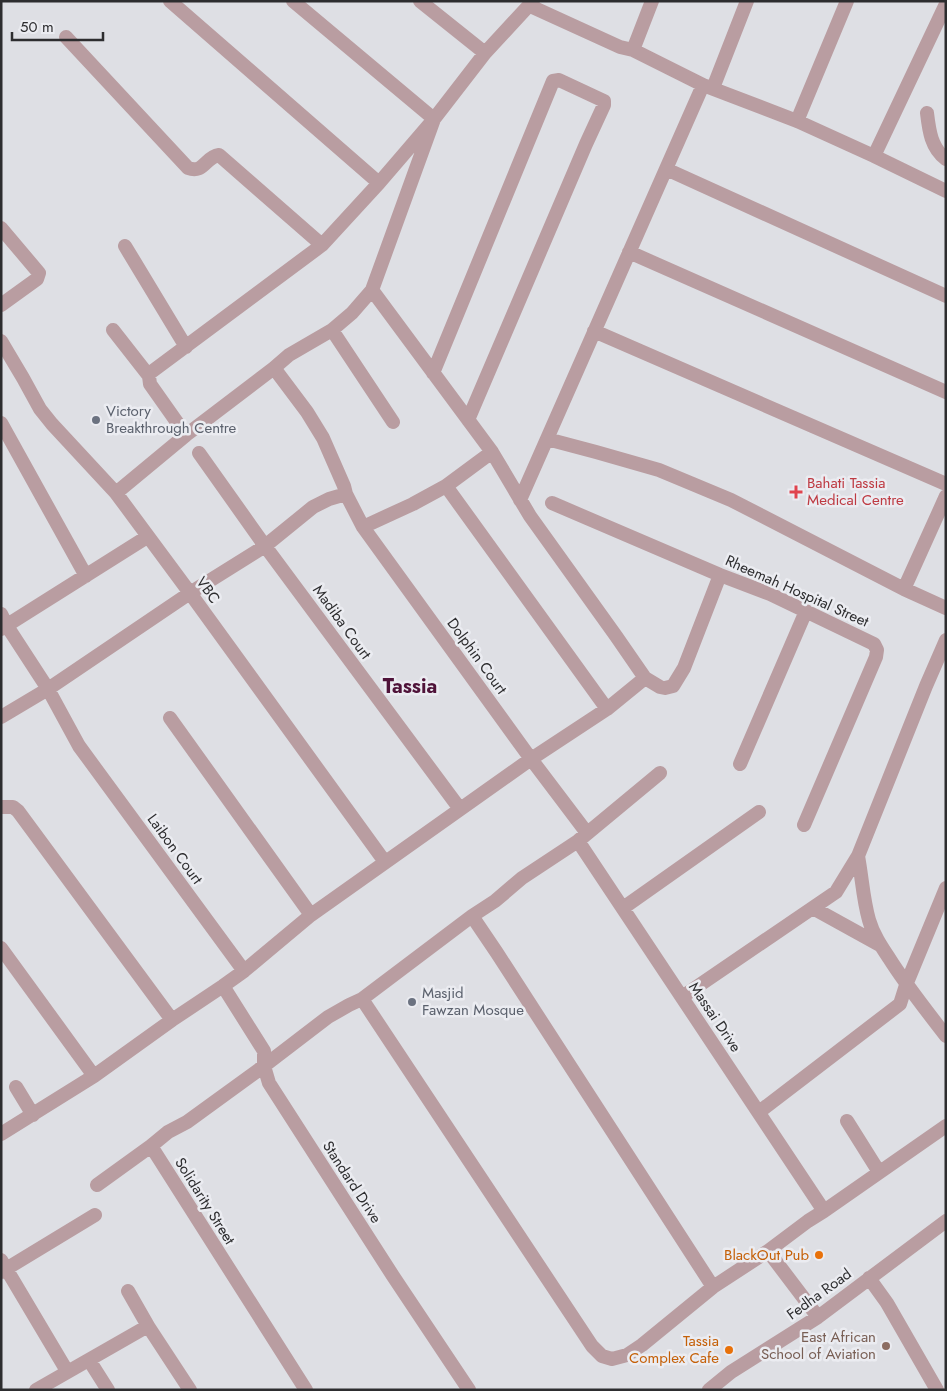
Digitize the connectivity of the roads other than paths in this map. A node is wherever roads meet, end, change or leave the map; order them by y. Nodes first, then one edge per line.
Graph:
1 (170, 1) edge
2 (293, 1) edge
3 (420, 1) edge
4 (652, 1) edge
5 (747, 1) edge
6 (847, 1) edge
7 (532, 3) edge
8 (944, 5) edge
9 (66, 38) dead end
10 (633, 50) junction
11 (486, 54) junction
12 (708, 86) junction
13 (927, 113) dead end
14 (434, 119) junction
15 (797, 122) junction
16 (874, 156) junction
17 (946, 159) edge
18 (666, 169) junction
19 (379, 183) junction
20 (946, 191) edge
21 (1, 228) edge
22 (322, 245) junction
23 (125, 246) dead end
24 (629, 252) junction
25 (372, 290) junction
26 (946, 296) edge
27 (1, 305) edge
28 (113, 330) dead end
29 (332, 330) junction
30 (594, 331) junction
31 (1, 341) edge
32 (186, 347) junction
33 (274, 368) junction
34 (433, 373) junction
35 (149, 376) junction
36 (946, 392) edge
37 (468, 420) junction
38 (393, 422) dead end
39 (1, 423) edge
40 (186, 435) junction
41 (547, 440) junction
42 (492, 452) junction
43 (199, 453) dead end
44 (946, 484) edge
45 (446, 486) junction
46 (116, 493) junction
47 (346, 494) junction
48 (946, 496) edge
49 (520, 500) junction
50 (552, 503) dead end
51 (363, 527) junction
52 (148, 536) junction
53 (265, 546) junction
54 (720, 575) junction
55 (86, 576) junction
56 (904, 589) junction
57 (190, 593) junction
58 (946, 608) edge
59 (806, 611) junction
60 (3, 623) edge
61 (946, 640) edge
62 (645, 678) junction
63 (48, 689) junction
64 (607, 708) junction
65 (1, 717) edge
66 (170, 718) dead end
67 (531, 759) junction
68 (740, 764) dead end
69 (660, 773) dead end
70 (1, 807) edge
71 (460, 809) junction
72 (759, 812) dead end
73 (804, 825) dead end
74 (583, 837) junction
75 (858, 856) junction
76 (385, 862) junction
77 (946, 888) edge
78 (623, 908) junction
79 (813, 908) junction
80 (311, 915) junction
81 (472, 916) junction
82 (881, 945) junction
83 (1, 948) edge
84 (244, 971) junction
85 (906, 985) junction
86 (223, 986) junction
87 (682, 997) junction
88 (362, 999) junction
89 (172, 1020) junction
90 (946, 1036) edge
91 (264, 1066) junction
92 (94, 1076) junction
93 (16, 1087) dead end
94 (758, 1112) junction
95 (33, 1115) junction
96 (847, 1121) dead end
97 (946, 1126) edge
98 (1, 1134) edge
99 (151, 1146) junction
100 (880, 1172) junction
101 (97, 1185) dead end
102 (824, 1211) junction
103 (95, 1216) dead end
104 (946, 1221) edge
105 (768, 1252) junction
106 (3, 1267) edge
107 (870, 1278) junction
108 (713, 1288) junction
109 (128, 1290) dead end
110 (818, 1317) junction
111 (148, 1326) junction
112 (89, 1360) junction
113 (67, 1371) junction
114 (36, 1390) edge
115 (108, 1390) edge
116 (190, 1390) edge
117 (306, 1390) edge
118 (468, 1390) edge
119 (708, 1390) edge
120 (937, 1390) edge

1 - 19 street
2 - 14 street
3 - 11 street
4 - 10 street
5 - 12 street
6 - 15 street
7 - 10 street
7 - 11 street
8 - 16 street
9 - 22 street
10 - 12 street
11 - 14 street
12 - 15 street
12 - 18 street
13 - 17 street
14 - 19 street
14 - 25 street
15 - 16 street
16 - 20 street
18 - 24 street
18 - 26 street
19 - 22 street
21 - 27 street
22 - 32 street
23 - 32 street
24 - 30 street
24 - 36 street
25 - 29 street
25 - 34 street
28 - 35 street
29 - 33 street
29 - 38 street
30 - 41 street
30 - 44 street
31 - 46 street, VBC
32 - 35 street
33 - 40 street
33 - 47 street, Dolphin Court
34 - 37 street
34 - 37 street
35 - 40 street
37 - 42 street
39 - 55 street
40 - 46 street
41 - 49 street
41 - 56 street
42 - 45 street
42 - 49 street
43 - 53 street, Madiba Court
45 - 51 street
45 - 64 street
46 - 52 street, VBC
47 - 51 street, Dolphin Court
47 - 53 street
48 - 56 street
49 - 62 street
50 - 54 street, Rheemah Hospital Street
51 - 67 street, Dolphin Court
52 - 55 street
52 - 57 street, VBC
53 - 57 street
53 - 71 street, Madiba Court
54 - 59 street, Rheemah Hospital Street
54 - 62 street
55 - 60 street
56 - 58 street
57 - 63 street
57 - 76 street, VBC
59 - 68 street
59 - 73 street, Rheemah Hospital Street
60 - 63 street, Laibon Court
61 - 75 street
62 - 64 street
63 - 65 street
63 - 84 street, Laibon Court
64 - 67 street
66 - 80 street
67 - 71 street
67 - 74 street, Dolphin Court
69 - 74 street
70 - 89 street
71 - 76 street
72 - 78 street
74 - 78 street, Massai Drive
74 - 81 street
75 - 79 street
75 - 82 street
76 - 80 street
77 - 85 street
78 - 87 street, Massai Drive
79 - 82 street
79 - 87 street
80 - 84 street
81 - 88 street
81 - 108 street
82 - 85 street
83 - 92 street
84 - 86 street
85 - 90 street
85 - 94 street
86 - 89 street
86 - 91 street, Standard Drive
87 - 94 street, Massai Drive
88 - 91 street
88 - 108 street
89 - 92 street
91 - 99 street
91 - 118 street, Standard Drive
92 - 95 street
93 - 95 street
94 - 102 street, Massai Drive
95 - 98 street
96 - 100 street
97 - 100 street
99 - 101 street
99 - 117 street, Solidarity Street
100 - 102 street
102 - 105 street
103 - 106 street
104 - 107 street, Fedha Road
105 - 108 street
105 - 110 street
106 - 113 street
107 - 110 street, Fedha Road
107 - 120 street
109 - 111 street
110 - 119 street, Fedha Road
111 - 112 street
111 - 116 street
112 - 113 street
112 - 115 street
113 - 114 street

